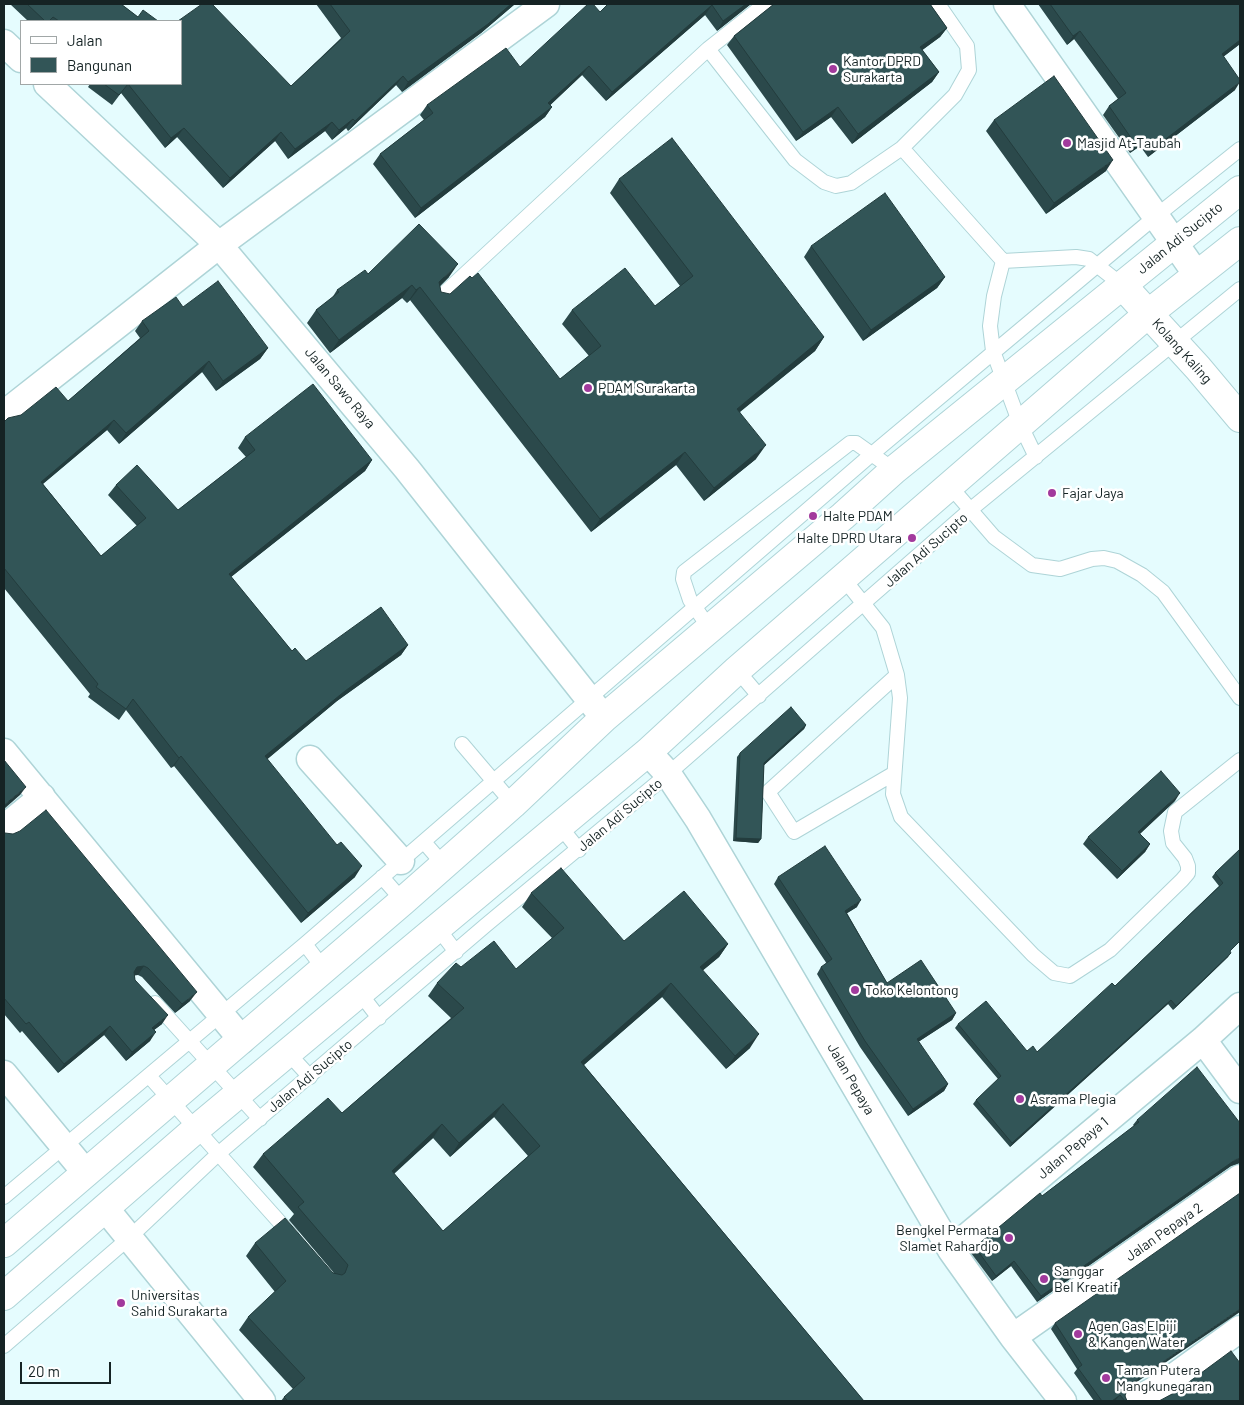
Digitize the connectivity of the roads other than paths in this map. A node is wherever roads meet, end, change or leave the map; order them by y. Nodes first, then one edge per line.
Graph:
1 (546, 4) edge
2 (765, 4) edge
3 (938, 4) edge
4 (1007, 4) edge
5 (4, 43) edge
6 (708, 49) junction
7 (20, 58) edge
8 (48, 85) edge
9 (902, 148) junction
10 (1240, 149) edge
11 (1240, 190) edge
12 (1154, 217) junction
13 (1240, 241) edge
14 (1174, 243) junction
15 (219, 245) junction
16 (1003, 261) junction
17 (1098, 264) junction
18 (1197, 275) junction
19 (1122, 285) junction
20 (1240, 289) edge
21 (438, 299) edge
22 (1149, 313) junction
23 (1174, 343) junction
24 (993, 351) junction
25 (1004, 380) junction
26 (4, 414) edge
27 (1240, 418) edge
28 (1020, 424) junction
29 (872, 454) junction
30 (1036, 456) junction
31 (894, 470) junction
32 (949, 485) junction
33 (970, 510) junction
34 (843, 578) junction
35 (864, 604) junction
36 (694, 605) junction
37 (710, 629) junction
38 (737, 670) junction
39 (897, 675) junction
40 (759, 696) junction
41 (1240, 698) edge
42 (596, 708) junction
43 (462, 744) dead end
44 (4, 752) edge
45 (648, 752) junction
46 (310, 759) dead end
47 (1240, 760) edge
48 (668, 774) junction
49 (893, 774) junction
50 (494, 781) junction
51 (42, 797) junction
52 (513, 804) junction
53 (559, 825) junction
54 (4, 828) edge
55 (424, 842) junction
56 (579, 850) junction
57 (443, 864) junction
58 (392, 869) junction
59 (403, 901) junction
60 (476, 914) junction
61 (437, 927) junction
62 (305, 944) junction
63 (456, 952) junction
64 (324, 969) junction
65 (359, 992) junction
66 (148, 996) edge
67 (1240, 1006) edge
68 (221, 1013) junction
69 (379, 1018) junction
70 (242, 1040) junction
71 (1203, 1040) junction
72 (190, 1042) junction
73 (288, 1052) junction
74 (212, 1066) junction
75 (4, 1074) edge
76 (149, 1076) junction
77 (310, 1077) junction
78 (1240, 1090) edge
79 (237, 1094) junction
80 (169, 1102) junction
81 (260, 1119) junction
82 (195, 1130) junction
83 (63, 1148) junction
84 (218, 1154) junction
85 (86, 1174) junction
86 (1240, 1178) edge
87 (4, 1198) edge
88 (105, 1208) junction
89 (129, 1238) junction
90 (4, 1243) edge
91 (299, 1245) edge
92 (951, 1250) junction
93 (4, 1296) edge
94 (1240, 1329) edge
95 (1013, 1337) junction
96 (4, 1346) edge
97 (262, 1401) edge
98 (1063, 1401) edge
99 (1136, 1401) edge

1 - 15 street
2 - 6 lane
3 - 9 lane
4 - 12 street
5 - 7 street
6 - 9 lane
6 - 21 lane
8 - 15 street, Jalan Sawo Raya
9 - 16 lane
10 - 12 lane, Jalan Adi Sucipto
11 - 14 main road, Jalan Adi Sucipto
12 - 14 street
12 - 17 lane, Jalan Adi Sucipto
13 - 18 main road, Jalan Adi Sucipto
14 - 18 street
14 - 19 main road, Jalan Adi Sucipto
15 - 26 street
15 - 42 street, Jalan Sawo Raya
16 - 17 lane
16 - 24 lane
17 - 19 lane
17 - 24 lane, Jalan Adi Sucipto
18 - 22 main road, Jalan Adi Sucipto
19 - 22 main road, Kolang Kaling
19 - 25 main road, Jalan Adi Sucipto
20 - 23 lane, Jalan Adi Sucipto
22 - 23 main road, Kolang Kaling
22 - 28 main road, Jalan Adi Sucipto
23 - 27 main road, Kolang Kaling
23 - 30 lane, Jalan Adi Sucipto
24 - 25 lane
24 - 29 lane, Jalan Adi Sucipto
25 - 28 lane
25 - 31 main road, Jalan Adi Sucipto
28 - 30 lane
28 - 32 main road, Jalan Adi Sucipto
29 - 31 lane
29 - 36 lane, Jalan Adi Sucipto
29 - 36 lane
30 - 33 lane, Jalan Adi Sucipto
31 - 37 main road, Jalan Adi Sucipto
32 - 33 lane
32 - 34 main road, Jalan Adi Sucipto
33 - 35 lane, Jalan Adi Sucipto
33 - 41 lane
34 - 35 lane
34 - 38 main road, Jalan Adi Sucipto
35 - 39 lane
35 - 40 lane, Jalan Adi Sucipto
36 - 37 lane
36 - 42 lane, Jalan Adi Sucipto
37 - 42 main road, Jalan Adi Sucipto
38 - 40 lane
38 - 45 main road, Jalan Adi Sucipto
39 - 49 lane
39 - 49 lane
40 - 48 lane, Jalan Adi Sucipto
42 - 50 lane, Jalan Adi Sucipto
42 - 52 main road, Jalan Adi Sucipto
43 - 50 lane
44 - 51 street
45 - 48 street, Jalan Pepaya
45 - 53 main road, Jalan Adi Sucipto
46 - 58 street
47 - 49 lane
48 - 56 lane, Jalan Adi Sucipto
48 - 92 street, Jalan Pepaya
50 - 52 lane
50 - 55 lane, Jalan Adi Sucipto
51 - 54 street
51 - 68 street
52 - 57 main road, Jalan Adi Sucipto
53 - 56 lane
53 - 60 main road, Jalan Adi Sucipto
55 - 57 lane
55 - 58 lane, Jalan Adi Sucipto
56 - 60 lane, Jalan Adi Sucipto
57 - 59 main road, Jalan Adi Sucipto
58 - 59 lane
58 - 62 lane, Jalan Adi Sucipto
59 - 64 main road, Jalan Adi Sucipto
60 - 61 main road, Jalan Adi Sucipto
60 - 63 lane, Jalan Adi Sucipto
61 - 63 lane
61 - 65 main road, Jalan Adi Sucipto
62 - 64 lane
62 - 68 lane, Jalan Adi Sucipto
63 - 69 lane, Jalan Adi Sucipto
64 - 70 main road, Jalan Adi Sucipto
65 - 69 lane
65 - 73 main road, Jalan Adi Sucipto
66 - 72 lane
67 - 71 street, Jalan Pepaya 1
68 - 70 street
68 - 72 lane, Jalan Adi Sucipto
69 - 77 lane, Jalan Adi Sucipto
70 - 74 main road, Jalan Adi Sucipto
71 - 78 street
71 - 92 street, Jalan Pepaya 1
72 - 74 lane
72 - 76 lane, Jalan Adi Sucipto
73 - 77 lane
73 - 79 main road, Jalan Adi Sucipto
74 - 79 lane
74 - 80 main road, Jalan Adi Sucipto
75 - 83 street
76 - 80 lane
76 - 83 lane, Jalan Adi Sucipto
77 - 81 lane, Jalan Adi Sucipto
79 - 81 lane
79 - 82 main road, Jalan Adi Sucipto
80 - 82 lane
80 - 85 main road, Jalan Adi Sucipto
81 - 84 lane, Jalan Adi Sucipto
82 - 84 lane
82 - 88 main road, Jalan Adi Sucipto
83 - 85 street
83 - 87 lane, Jalan Adi Sucipto
84 - 89 lane, Jalan Adi Sucipto
84 - 91 lane
85 - 90 main road, Jalan Adi Sucipto
86 - 95 street, Jalan Pepaya 2
88 - 89 street
88 - 93 main road, Jalan Adi Sucipto
89 - 96 lane, Jalan Adi Sucipto
89 - 97 street
92 - 95 street, Jalan Pepaya
94 - 99 street
95 - 98 street, Jalan Pepaya

